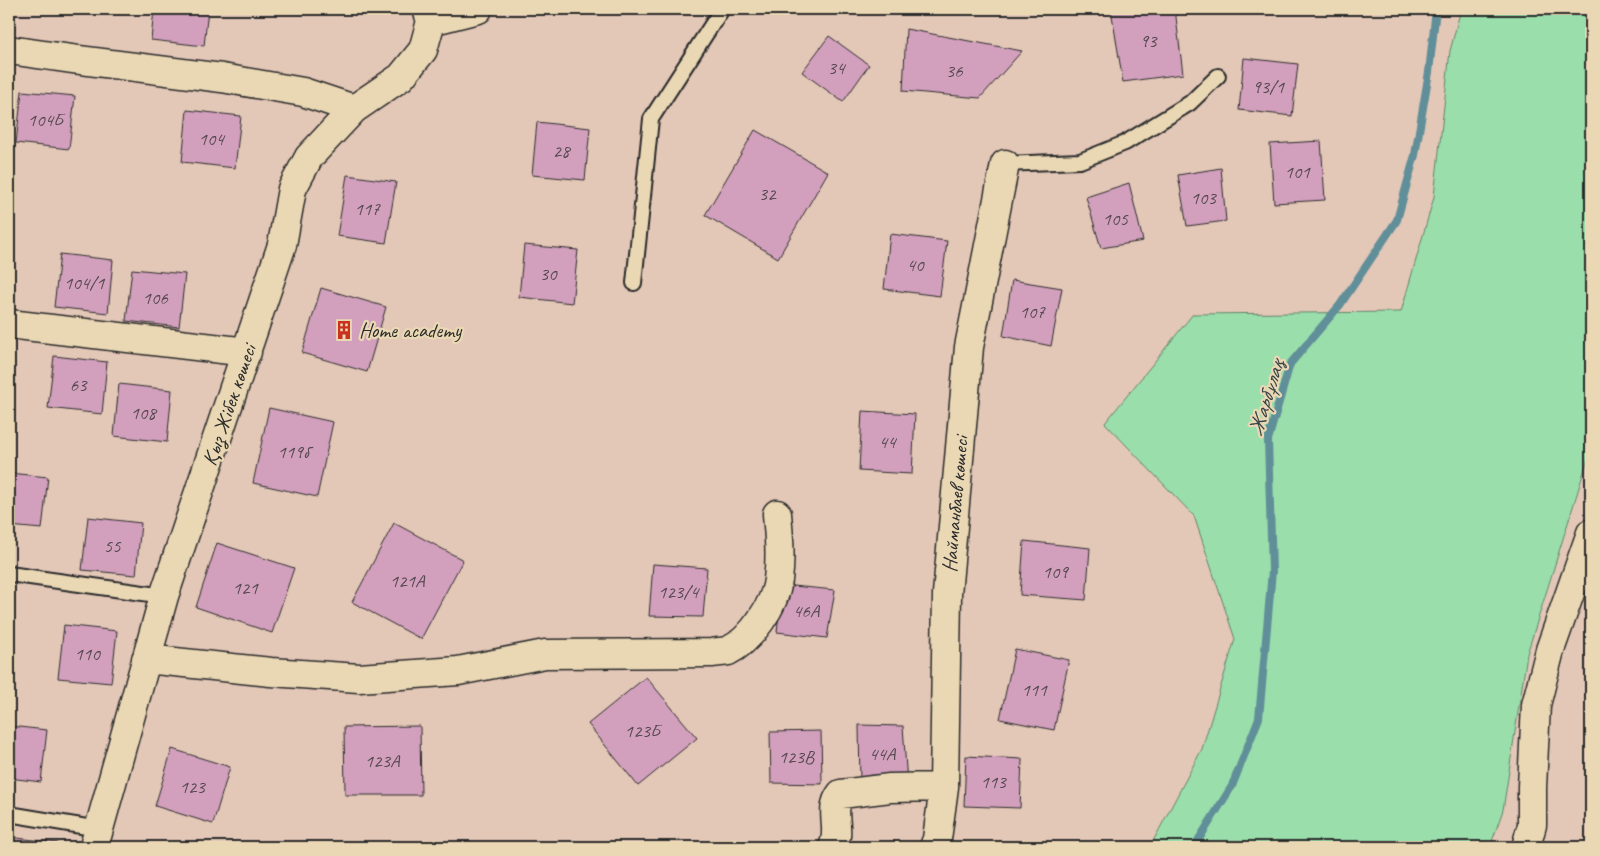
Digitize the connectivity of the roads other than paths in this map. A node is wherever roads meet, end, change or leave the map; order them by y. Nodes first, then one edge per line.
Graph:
1 (478, 9) edge
2 (722, 9) edge
3 (429, 15) edge
4 (9, 50) edge
5 (1218, 76) dead end
6 (354, 109) junction
7 (1005, 164) joint
8 (634, 283) dead end
9 (9, 324) edge
10 (247, 352) junction
11 (777, 514) dead end
12 (1591, 533) edge
13 (9, 574) edge
14 (164, 596) junction
15 (146, 659) junction
16 (944, 787) junction
17 (9, 814) edge
18 (96, 838) edge
19 (833, 847) edge
20 (934, 847) edge
21 (1526, 847) edge

1 - 3 street
2 - 8 lane
3 - 6 street, Қыз Жібек көшесі
4 - 6 street
5 - 7 lane
6 - 10 street, Қыз Жібек көшесі
7 - 16 street, Найманбаев көшесі
9 - 10 street
10 - 14 street, Қыз Жібек көшесі
11 - 15 street
12 - 21 street
13 - 14 lane
14 - 15 street, Қыз Жібек көшесі
15 - 18 street, Қыз Жібек көшесі
16 - 19 street
16 - 20 street, Найманбаев көшесі
17 - 18 lane

